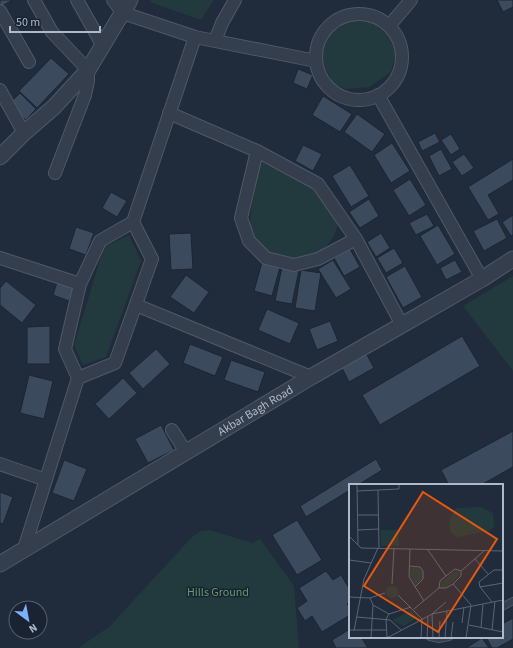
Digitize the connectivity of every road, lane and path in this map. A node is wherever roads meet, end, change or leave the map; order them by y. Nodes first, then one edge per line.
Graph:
1 (34, 0) edge
2 (77, 0) edge
3 (113, 0) edge
4 (130, 0) edge
5 (235, 0) edge
6 (411, 0) edge
7 (0, 11) edge
8 (123, 13) junction
9 (390, 26) junction
10 (195, 37) junction
11 (215, 41) junction
12 (103, 46) junction
13 (316, 60) junction
14 (29, 62) dead end
15 (88, 70) junction
16 (0, 90) edge
17 (378, 95) junction
18 (169, 113) junction
19 (24, 133) junction
20 (257, 151) junction
21 (0, 157) edge
22 (55, 174) dead end
23 (133, 222) junction
24 (356, 239) junction
25 (0, 258) edge
26 (513, 260) edge
27 (482, 279) junction
28 (80, 284) junction
29 (136, 305) junction
30 (402, 325) junction
31 (311, 377) junction
32 (78, 378) junction
33 (172, 430) dead end
34 (186, 452) junction
35 (0, 464) edge
36 (46, 480) junction
37 (24, 549) junction
38 (0, 564) edge
39 (513, 601) edge
40 (503, 606) edge

1 - 15 street
2 - 12 street
3 - 8 street
4 - 8 street
5 - 11 street
6 - 9 street
7 - 14 street
8 - 10 street
8 - 12 street
9 - 13 street
9 - 17 street
10 - 11 street
10 - 18 street
11 - 13 street
12 - 15 street
13 - 17 street
15 - 19 street
15 - 22 street
16 - 19 street
17 - 27 street
18 - 20 street
18 - 23 street
19 - 21 street
20 - 24 street
20 - 24 street
23 - 28 street
23 - 29 street
24 - 30 street
25 - 28 street
26 - 27 street, Akbar Bagh Road
27 - 30 street, Akbar Bagh Road
28 - 32 street
29 - 31 street
29 - 32 street
30 - 31 street, Akbar Bagh Road
31 - 34 street, Akbar Bagh Road
32 - 36 street
33 - 34 street
34 - 37 street, Akbar Bagh Road
35 - 36 street
36 - 37 street
37 - 38 street, Akbar Bagh Road
39 - 40 lane

